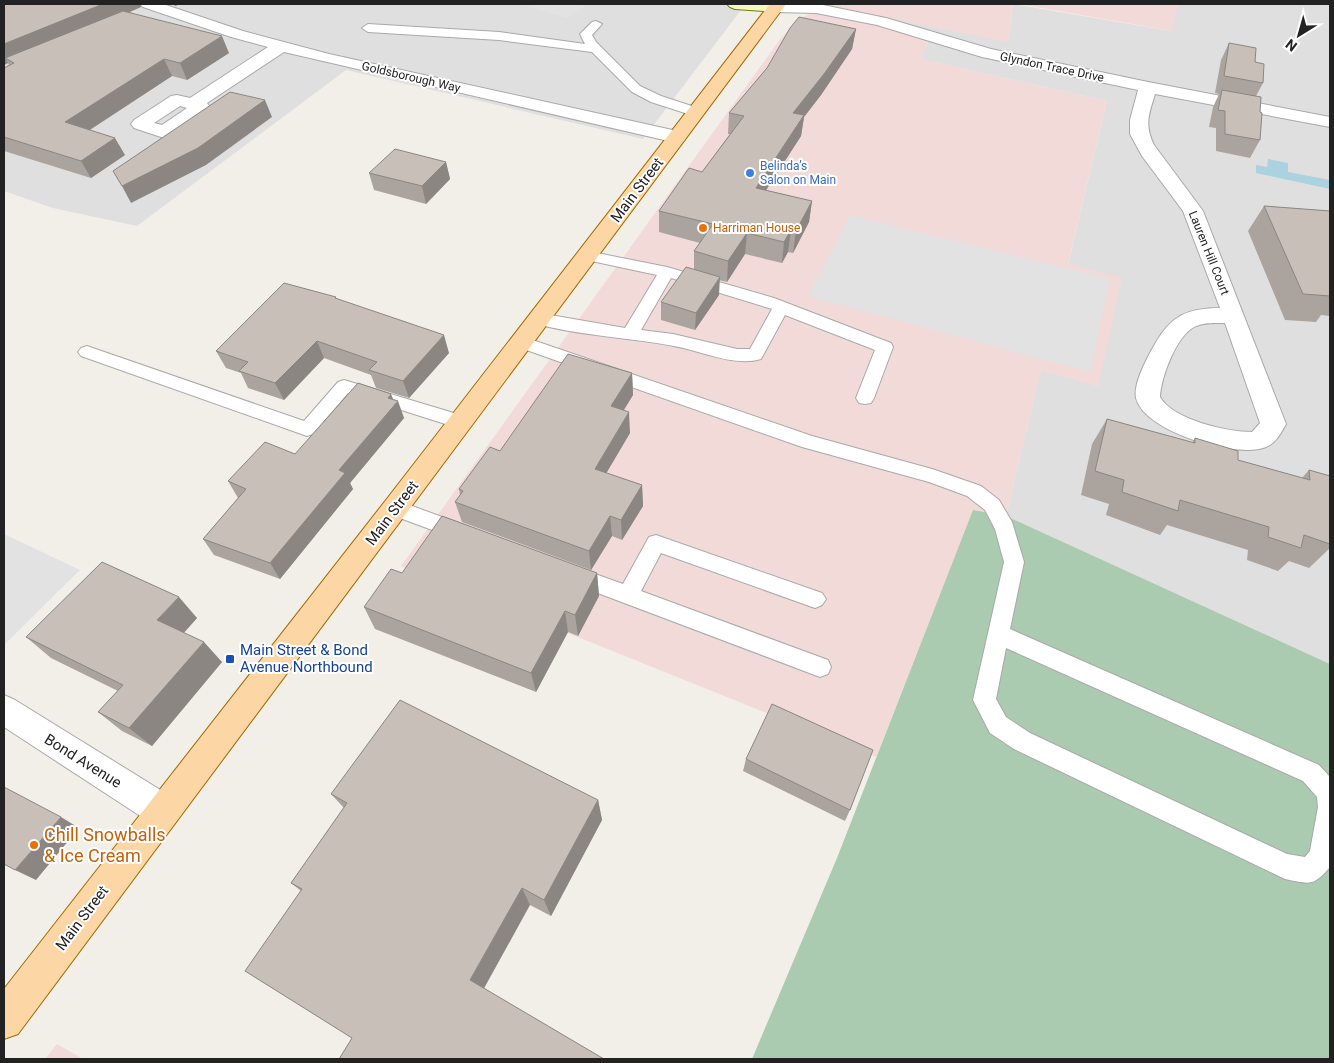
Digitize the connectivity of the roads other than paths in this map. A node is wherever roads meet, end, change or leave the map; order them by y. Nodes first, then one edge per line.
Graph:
1 (735, 4) edge
2 (777, 6) edge
3 (148, 9) edge
4 (596, 24) dead end
5 (368, 28) dead end
6 (281, 46) junction
7 (597, 49) junction
8 (1148, 87) junction
9 (193, 104) dead end
10 (696, 112) junction
11 (1330, 122) edge
12 (677, 137) junction
13 (587, 256) junction
14 (667, 272) junction
15 (781, 307) junction
16 (1234, 316) junction
17 (539, 319) junction
18 (630, 334) junction
19 (521, 342) junction
20 (87, 352) dead end
21 (865, 398) dead end
22 (461, 422) junction
23 (396, 508) junction
24 (480, 540) edge
25 (554, 567) edge
26 (628, 595) junction
27 (815, 599) dead end
28 (998, 634) junction
29 (820, 666) dead end
30 (4, 710) edge
31 (1330, 807) edge
32 (163, 811) junction
33 (4, 1020) edge

1 - 2 street
2 - 8 street, Glyndon Trace Drive
2 - 10 main road, Main Street
3 - 6 street, Goldsborough Way
4 - 7 lane
5 - 7 lane
6 - 9 street
6 - 12 street, Goldsborough Way
7 - 10 lane
8 - 11 street, Glyndon Trace Drive
8 - 16 street, Lauren Hill Court
10 - 12 main road, Main Street
12 - 13 main road, Main Street
13 - 14 lane
13 - 17 main road, Main Street
14 - 15 lane
14 - 18 lane
15 - 18 lane
15 - 21 lane
16 - 16 street, Lauren Hill Court
17 - 18 lane
17 - 19 main road, Main Street
19 - 22 main road, Main Street
19 - 28 lane
20 - 22 lane
22 - 23 main road, Main Street
23 - 24 lane
23 - 32 main road, Main Street
25 - 26 lane
26 - 27 lane
26 - 29 lane
28 - 31 lane
28 - 31 lane
30 - 32 street, Bond Avenue
32 - 33 main road, Main Street

